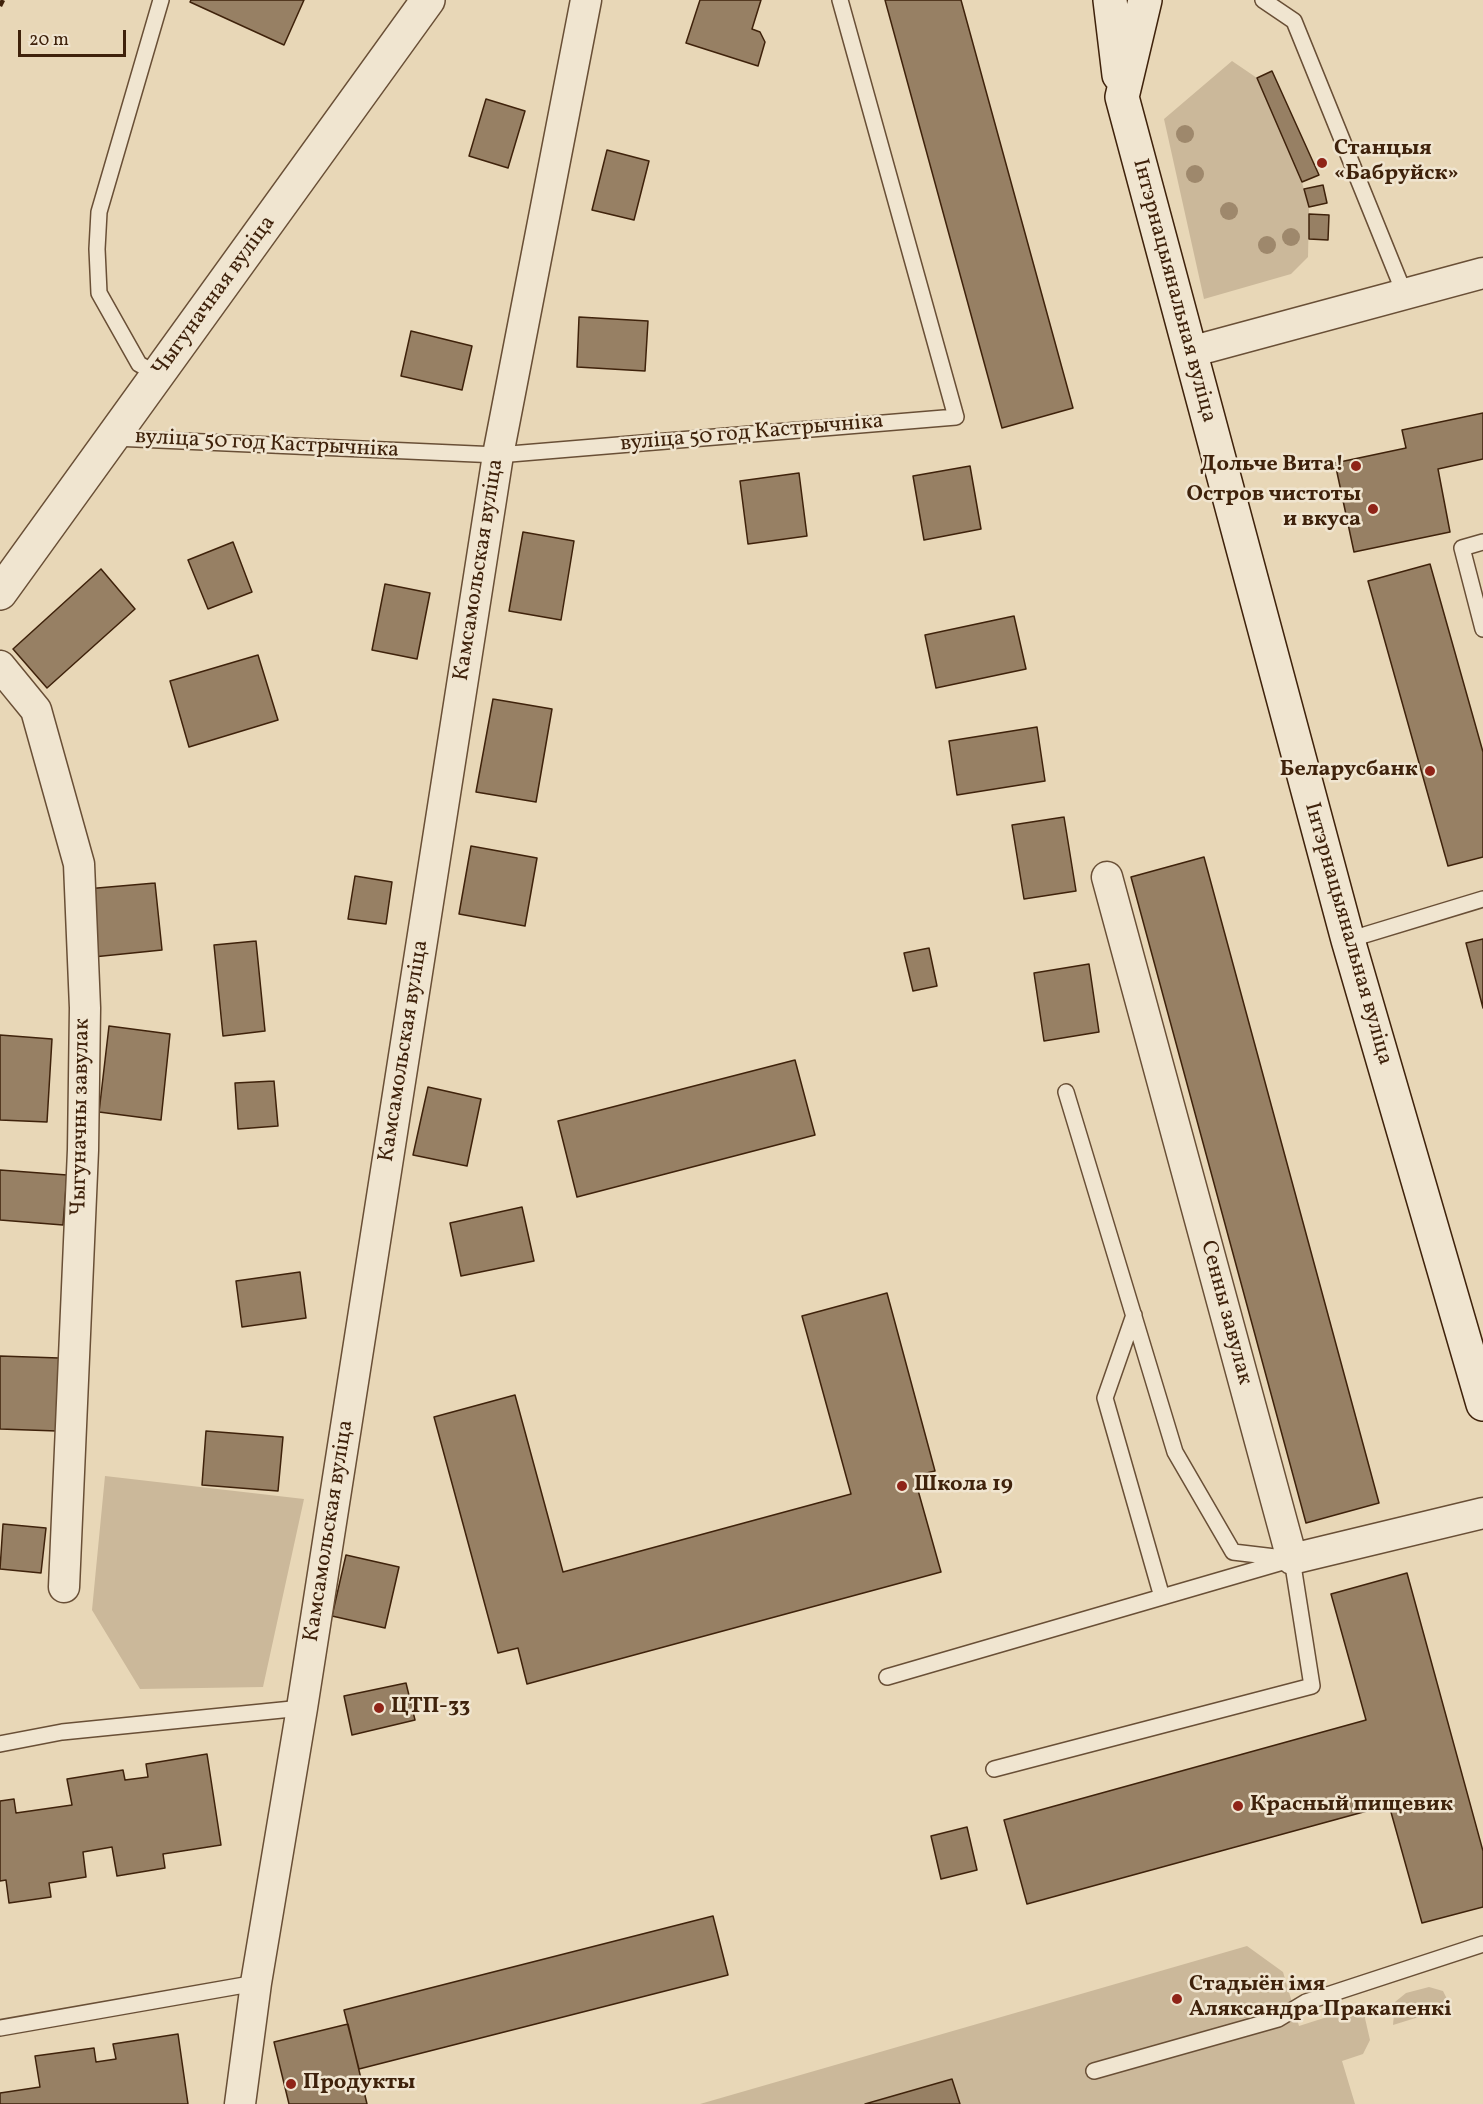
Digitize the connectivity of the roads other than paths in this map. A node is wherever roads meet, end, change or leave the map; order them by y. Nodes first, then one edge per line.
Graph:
1 (160, 0) edge
2 (428, 0) edge
3 (586, 0) edge
4 (840, 0) edge
5 (1094, 0) edge
6 (1110, 0) edge
7 (1263, 0) edge
8 (1150, 3) edge
9 (1122, 97) junction
10 (1483, 273) edge
11 (1405, 295) junction
12 (1190, 352) junction
13 (159, 375) junction
14 (114, 438) junction
15 (498, 455) junction
16 (1483, 542) edge
17 (0, 593) edge
18 (1483, 629) edge
19 (0, 666) edge
20 (1107, 877) dead end
21 (1483, 899) edge
22 (1348, 940) junction
23 (1066, 1092) dead end
24 (1134, 1315) junction
25 (1483, 1404) edge
26 (1483, 1513) edge
27 (1292, 1559) junction
28 (64, 1587) dead end
29 (1162, 1597) junction
30 (887, 1677) dead end
31 (302, 1708) junction
32 (0, 1744) edge
33 (994, 1769) dead end
34 (1483, 1944) edge
35 (256, 1983) junction
36 (0, 2028) edge
37 (1094, 2071) dead end
38 (240, 2104) edge

1 - 13 lane
2 - 13 main road, Чыгуначная вуліца
3 - 15 street, Камсамольская вуліца
4 - 15 lane, вуліца 50 год Кастрычніка
5 - 9 main road
6 - 9 main road
7 - 11 lane
8 - 9 main road, Інтэрнацыянальная вуліца
9 - 12 main road, Інтэрнацыянальная вуліца
10 - 11 street
11 - 12 street
12 - 22 main road, Інтэрнацыянальная вуліца
13 - 14 main road, Чыгуначная вуліца
14 - 15 lane, вуліца 50 год Кастрычніка
14 - 17 main road, Чыгуначная вуліца
15 - 31 street, Камсамольская вуліца
16 - 18 lane
19 - 28 street, Чыгуначны завулак
20 - 27 street, Сенны завулак
21 - 22 lane
22 - 25 main road, Інтэрнацыянальная вуліца
23 - 24 lane
24 - 27 lane
24 - 29 lane
26 - 27 street
27 - 29 lane
27 - 33 lane
29 - 30 lane
31 - 32 lane
31 - 35 street, Камсамольская вуліца
34 - 37 lane
35 - 36 lane
35 - 38 street, Камсамольская вуліца

